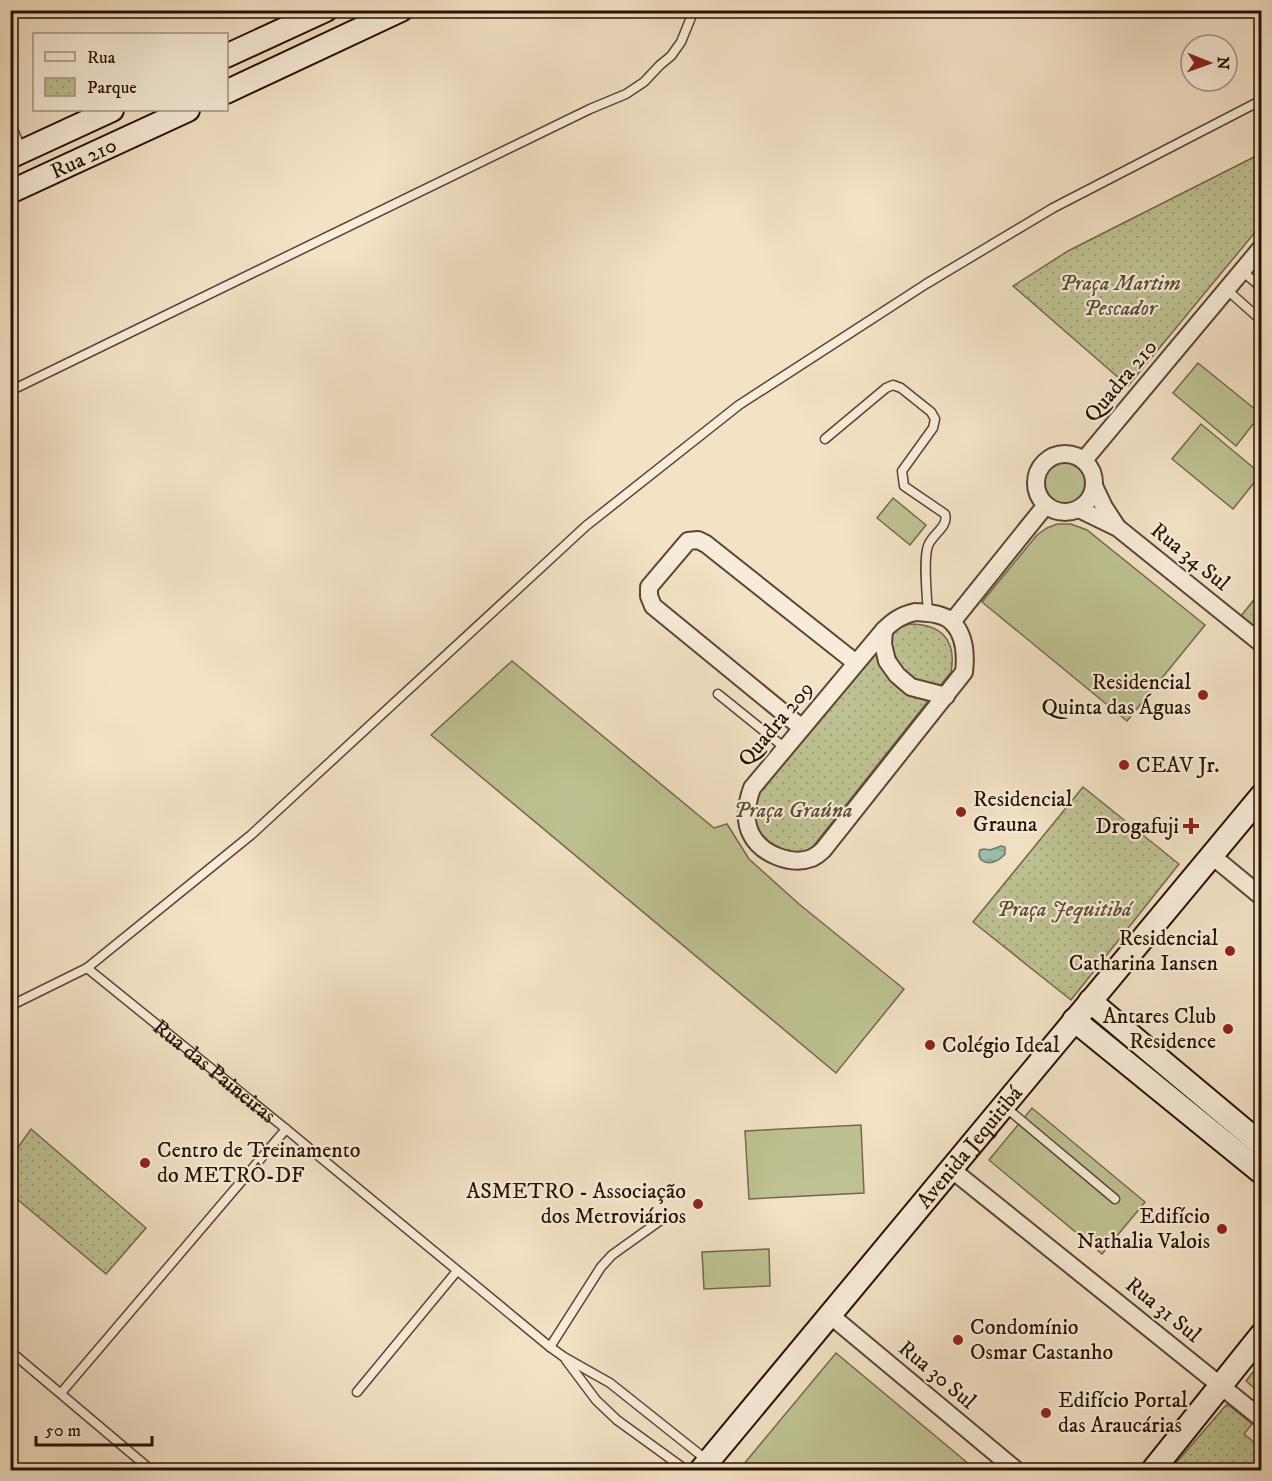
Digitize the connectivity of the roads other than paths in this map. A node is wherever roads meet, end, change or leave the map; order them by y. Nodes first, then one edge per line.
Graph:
1 (326, 10) edge
2 (401, 10) edge
3 (694, 10) edge
4 (228, 56) edge
5 (228, 91) edge
6 (1262, 100) edge
7 (110, 111) edge
8 (186, 111) edge
9 (10, 122) edge
10 (16, 154) edge
11 (10, 192) edge
12 (1262, 247) edge
13 (1242, 271) junction
14 (1262, 288) edge
15 (1226, 289) junction
16 (1262, 321) edge
17 (10, 392) edge
18 (825, 439) dead end
19 (1084, 460) junction
20 (1094, 486) junction
21 (1046, 505) junction
22 (1079, 509) junction
23 (1118, 528) junction
24 (928, 613) junction
25 (952, 622) junction
26 (884, 630) junction
27 (1260, 640) edge
28 (856, 663) junction
29 (718, 693) dead end
30 (946, 696) junction
31 (802, 728) junction
32 (785, 748) junction
33 (1262, 795) edge
34 (1211, 855) junction
35 (1262, 897) edge
36 (87, 968) junction
37 (1090, 1001) junction
38 (10, 1006) edge
39 (1074, 1020) junction
40 (1154, 1055) junction
41 (1138, 1073) junction
42 (1004, 1106) junction
43 (286, 1129) junction
44 (1262, 1145) edge
45 (951, 1169) junction
46 (1262, 1173) edge
47 (1115, 1199) dead end
48 (661, 1220) dead end
49 (456, 1271) junction
50 (830, 1315) junction
51 (1262, 1334) edge
52 (550, 1347) junction
53 (10, 1351) edge
54 (564, 1357) junction
55 (1221, 1385) junction
56 (357, 1392) dead end
57 (61, 1393) junction
58 (1262, 1419) edge
59 (710, 1467) edge
60 (151, 1470) edge
61 (686, 1470) edge
62 (1016, 1470) edge
63 (1153, 1470) edge

1 - 4 street
2 - 5 street
3 - 17 lane
6 - 36 lane
7 - 10 street, Rua 210
8 - 11 street, Rua 210
9 - 10 lane
12 - 13 street, Quadra 210
13 - 14 lane
13 - 15 street, Quadra 210
15 - 16 lane
15 - 19 street, Quadra 210
18 - 24 lane
19 - 20 street
19 - 21 street
20 - 22 street
20 - 23 street, Rua 34 Sul
21 - 22 street
21 - 25 street
22 - 23 street, Rua 34 Sul
23 - 27 street, Rua 34 Sul
24 - 25 street, Quadra 209
24 - 26 street, Quadra 209
25 - 30 street, Quadra 209
26 - 28 street, Quadra 209
26 - 30 street
28 - 31 street, Quadra 209
28 - 31 street
29 - 32 lane
30 - 32 street, Quadra 209
31 - 32 street, Quadra 209
33 - 34 street, Avenida Jequitibá
34 - 35 street
34 - 37 street, Avenida Jequitibá
36 - 38 lane
36 - 43 lane, Rua das Paineiras
37 - 39 street, Avenida Jequitibá
37 - 40 street
39 - 41 street
39 - 42 street, Avenida Jequitibá
40 - 41 street
40 - 44 street
41 - 46 street
42 - 45 street, Avenida Jequitibá
42 - 47 lane
43 - 49 lane, Rua das Paineiras
43 - 57 lane
45 - 50 street, Avenida Jequitibá
45 - 55 street, Rua 31 Sul
48 - 52 lane
49 - 52 lane, Rua das Paineiras
49 - 56 lane
50 - 59 street, Avenida Jequitibá
50 - 62 street, Rua 30 Sul
51 - 55 street
52 - 54 lane, Rua das Paineiras
53 - 57 lane
54 - 59 lane, Rua das Paineiras
54 - 61 lane, Rua das Paineiras
55 - 58 street, Rua 31 Sul
55 - 63 street
57 - 60 lane

